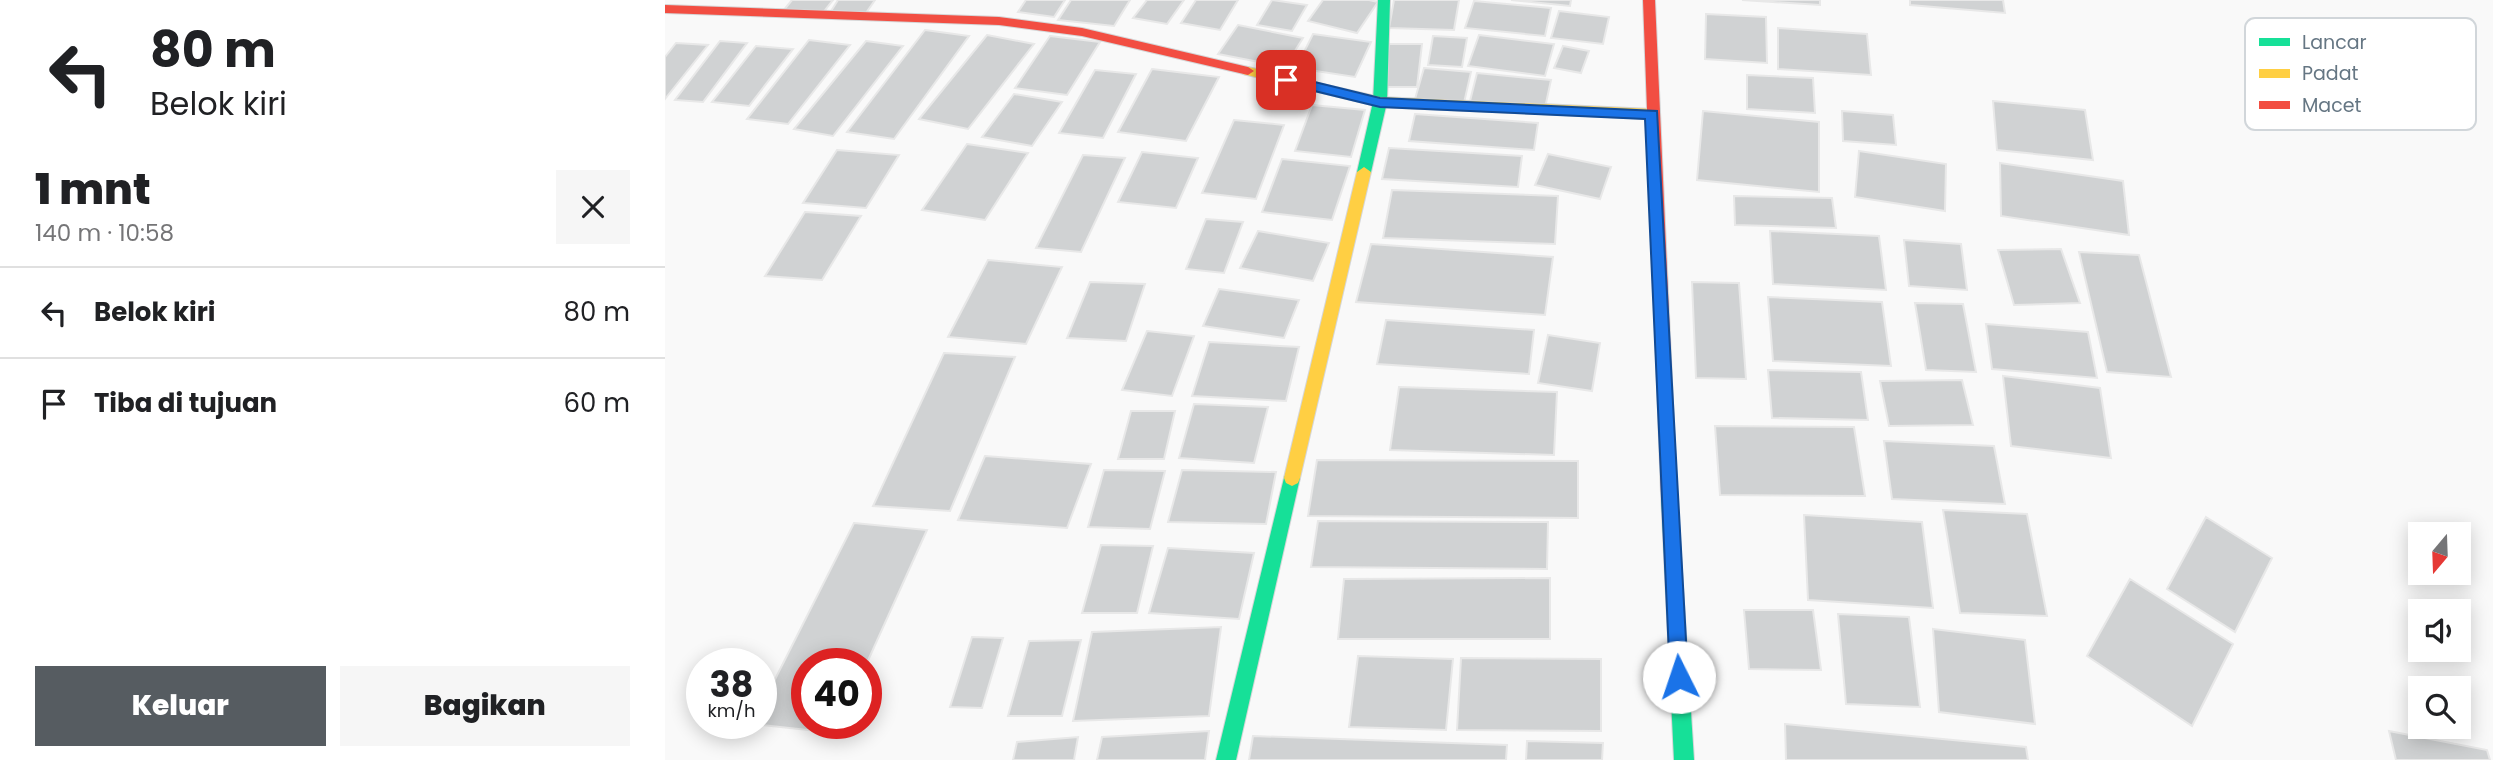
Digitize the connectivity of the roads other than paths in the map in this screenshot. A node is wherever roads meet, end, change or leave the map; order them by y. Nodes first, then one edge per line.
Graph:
1 (1384, 0) edge
2 (1650, 0) edge
3 (665, 9) edge
4 (1380, 102) junction
5 (1652, 114) junction
6 (1226, 760) edge
7 (1685, 760) edge

1 - 4 street
2 - 5 street
3 - 4 street
4 - 5 street
4 - 6 street
5 - 7 street

